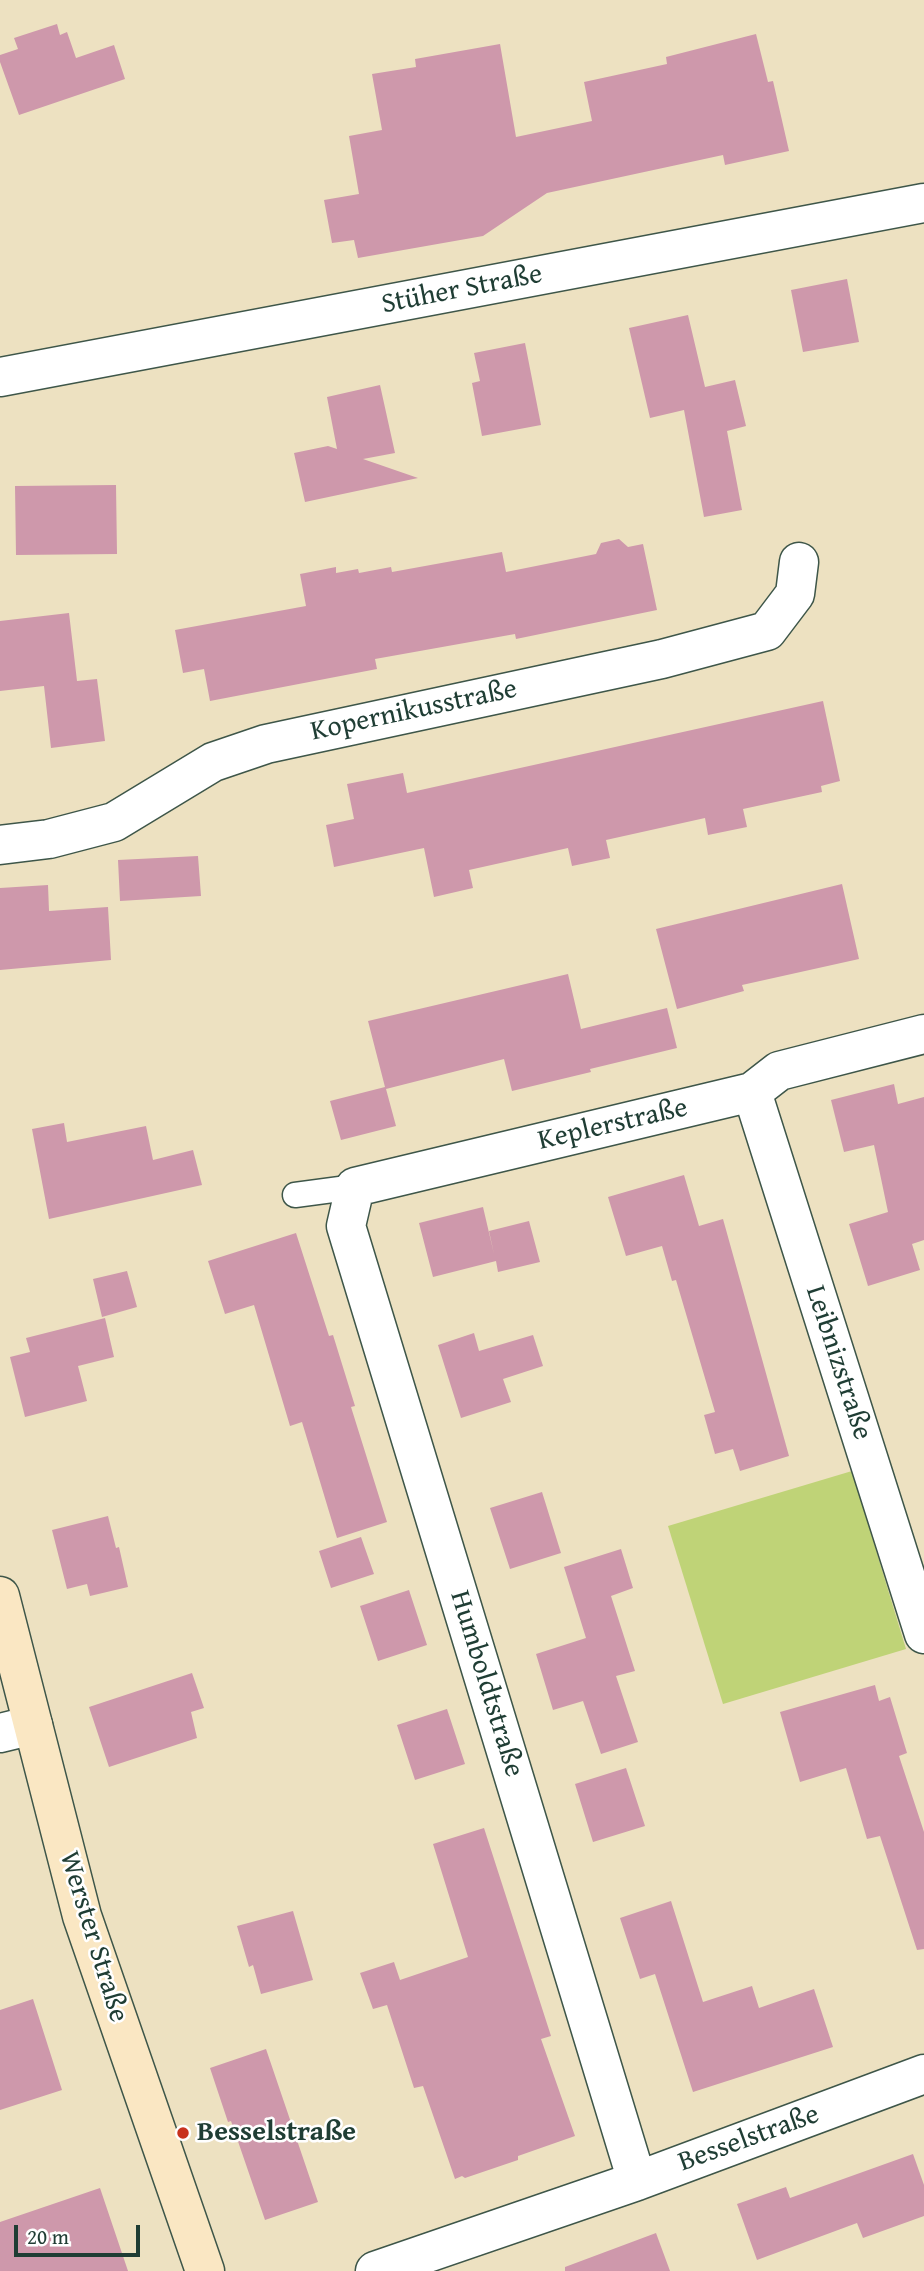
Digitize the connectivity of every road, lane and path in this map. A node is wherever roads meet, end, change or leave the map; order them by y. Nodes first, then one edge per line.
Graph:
1 (924, 203) edge
2 (0, 377) edge
3 (799, 562) dead end
4 (0, 845) edge
5 (924, 1034) edge
6 (752, 1092) junction
7 (355, 1186) junction
8 (295, 1195) dead end
9 (0, 1597) edge
10 (924, 1634) edge
11 (17, 1729) edge
12 (924, 2074) edge
13 (637, 2181) junction
14 (205, 2271) edge
15 (375, 2271) edge

1 - 2 street, Stüher Straße
3 - 4 street, Kopernikusstraße
5 - 6 street, Keplerstraße
6 - 7 street, Keplerstraße
6 - 10 street, Leibnizstraße
7 - 8 lane, Keplerstraße
7 - 13 street, Humboldtstraße
9 - 11 main road, Werster Straße
11 - 14 main road, Werster Straße
12 - 13 street, Besselstraße
13 - 15 street, Besselstraße

